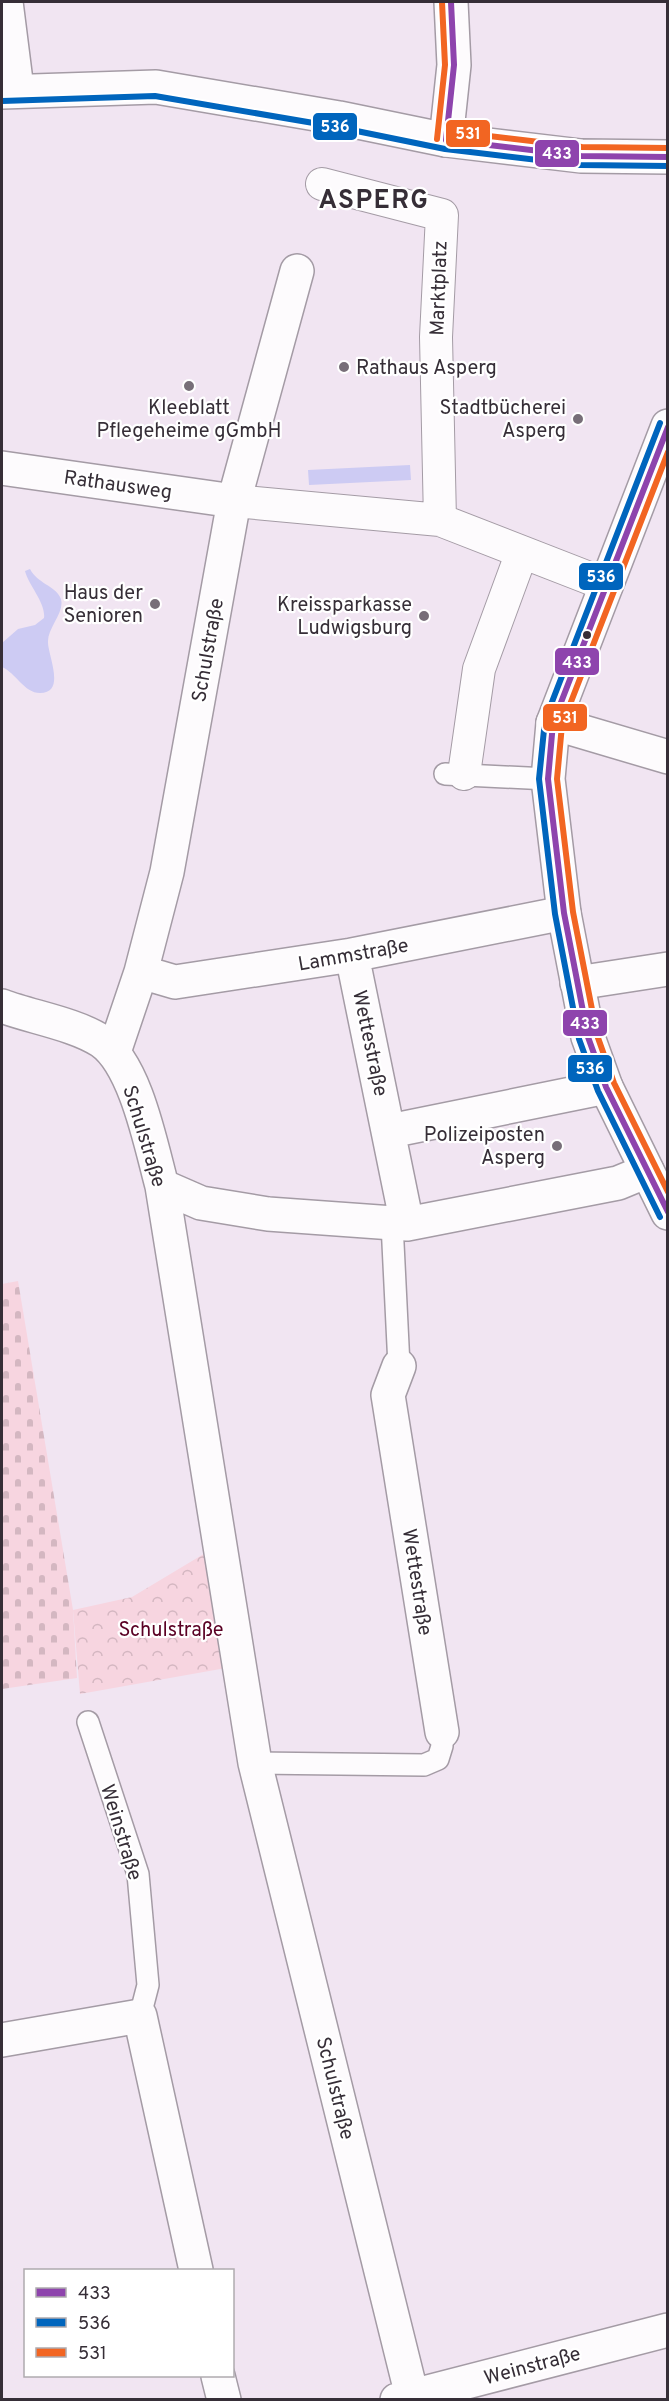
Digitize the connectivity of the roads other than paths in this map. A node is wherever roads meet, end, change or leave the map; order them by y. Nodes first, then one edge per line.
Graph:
1 (6, 2) edge
2 (451, 2) edge
3 (9, 90) edge
4 (446, 140) junction
5 (668, 157) edge
6 (322, 184) dead end
7 (297, 271) dead end
8 (668, 426) edge
9 (2, 468) edge
10 (234, 501) junction
11 (440, 520) junction
12 (522, 552) junction
13 (607, 585) junction
14 (553, 723) junction
15 (668, 757) edge
16 (454, 774) joint
17 (548, 779) junction
18 (564, 913) junction
19 (352, 955) junction
20 (668, 969) edge
21 (141, 972) junction
22 (577, 983) junction
23 (2, 1006) edge
24 (114, 1052) junction
25 (606, 1087) junction
26 (390, 1131) junction
27 (647, 1171) junction
28 (162, 1186) junction
29 (668, 1214) edge
30 (399, 1224) junction
31 (399, 1366) joint
32 (88, 1722) dead end
33 (442, 1732) joint
34 (255, 1763) junction
35 (140, 2016) junction
36 (2, 2040) edge
37 (195, 2269) edge
38 (668, 2330) edge
39 (218, 2377) edge
40 (405, 2398) edge
41 (224, 2400) edge

1 - 3 street
2 - 4 street
3 - 4 street
4 - 5 street
6 - 11 street, Marktplatz
7 - 10 street, Schulstraße
8 - 13 street
9 - 10 street, Rathausweg
10 - 11 street
10 - 21 street, Schulstraße
11 - 12 street
12 - 13 street
12 - 16 street
13 - 14 street
14 - 15 street
14 - 17 street
16 - 17 lane
17 - 18 street
18 - 19 street, Lammstraße
18 - 22 street
19 - 21 street, Lammstraße
19 - 26 street, Wettestraße
20 - 22 street
21 - 24 street, Schulstraße
22 - 25 street
23 - 24 street
24 - 28 street, Schulstraße
25 - 26 street
25 - 27 street
26 - 30 street, Wettestraße
27 - 29 street
27 - 30 street
28 - 30 street
28 - 34 street, Schulstraße
30 - 31 lane, Wettestraße
31 - 33 street, Wettestraße
32 - 35 lane, Weinstraße
33 - 34 lane, Wettestraße
34 - 40 street, Schulstraße
35 - 36 street
35 - 37 street, Weinstraße
38 - 40 street, Weinstraße
39 - 41 street

